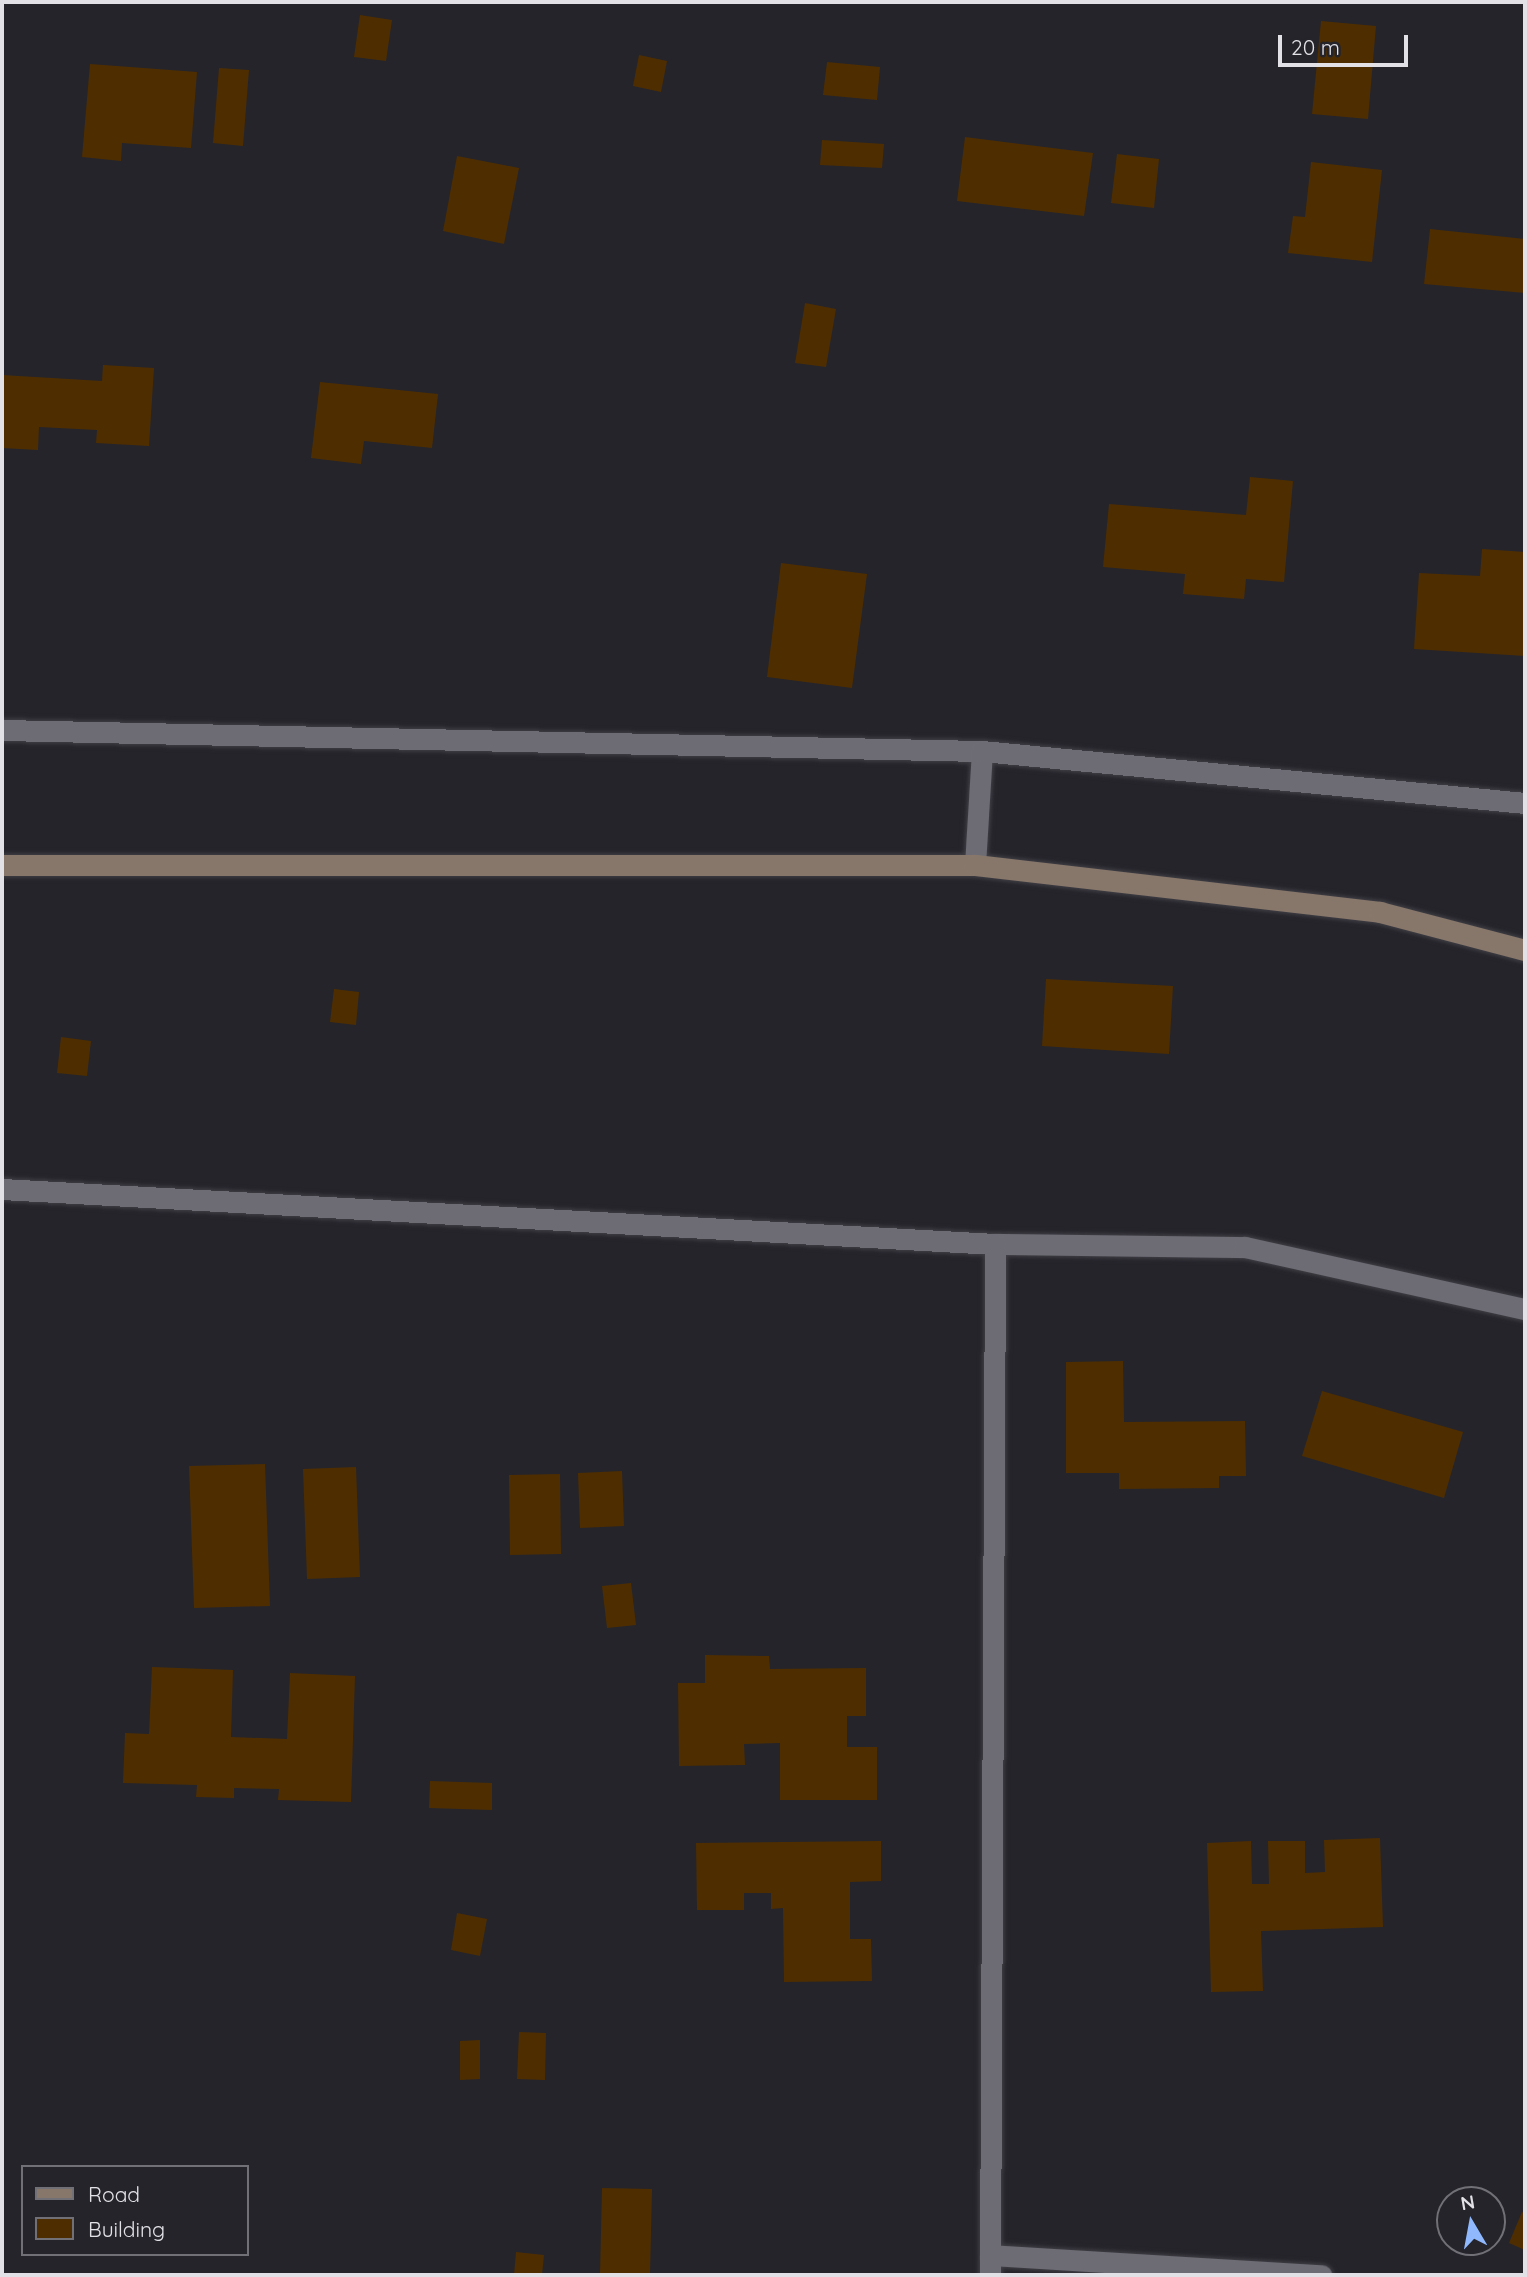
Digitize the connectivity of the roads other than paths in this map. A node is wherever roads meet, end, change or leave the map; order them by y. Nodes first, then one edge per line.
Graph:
1 (2, 730) edge
2 (982, 751) junction
3 (1525, 803) edge
4 (2, 865) edge
5 (975, 865) junction
6 (1525, 950) edge
7 (2, 1189) edge
8 (995, 1244) junction
9 (1525, 1309) edge
10 (990, 2265) edge
11 (1321, 2275) edge

1 - 2 street
2 - 3 street
2 - 5 street
4 - 5 street
5 - 6 street
7 - 8 street
8 - 9 street
8 - 10 street
10 - 11 street

